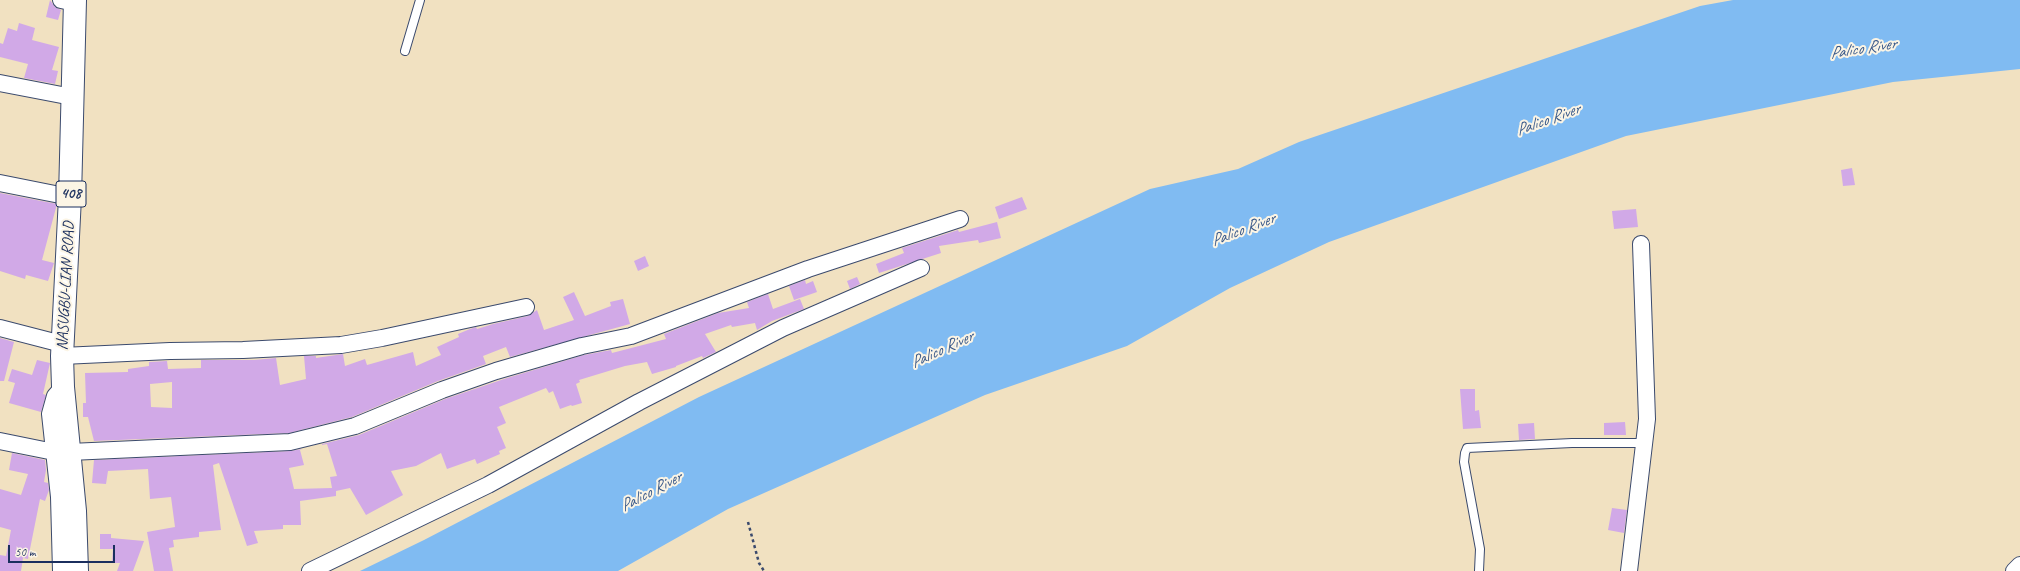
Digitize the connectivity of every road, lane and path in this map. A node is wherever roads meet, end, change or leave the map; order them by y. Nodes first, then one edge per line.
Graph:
1 (420, 0) edge
2 (70, 1) edge
3 (405, 51) dead end
4 (0, 83) edge
5 (72, 97) junction
6 (0, 183) edge
7 (70, 197) junction
8 (960, 219) dead end
9 (1641, 244) dead end
10 (921, 268) dead end
11 (526, 307) dead end
12 (0, 328) edge
13 (62, 350) junction
14 (0, 441) edge
15 (1644, 443) junction
16 (62, 452) junction
17 (748, 522) dead end
18 (2020, 565) edge
19 (61, 571) edge
20 (77, 571) edge
21 (310, 571) edge
22 (764, 571) edge
23 (1479, 571) edge
24 (1629, 571) edge
25 (2014, 571) edge

1 - 3 lane
2 - 5 main road, NASUGBU-LIAN ROAD / 408
4 - 5 street
5 - 7 main road, NASUGBU-LIAN ROAD / 408
6 - 7 street
7 - 13 main road, NASUGBU-LIAN ROAD / 408
8 - 16 street
9 - 15 street
10 - 21 street
11 - 13 street
12 - 13 street
13 - 16 main road, NASUGBU-LIAN ROAD / 408
14 - 16 street
15 - 23 lane
15 - 24 street
16 - 19 street
16 - 20 main road, NASUGBU-LIAN ROAD / 408
17 - 22 path
18 - 25 street

